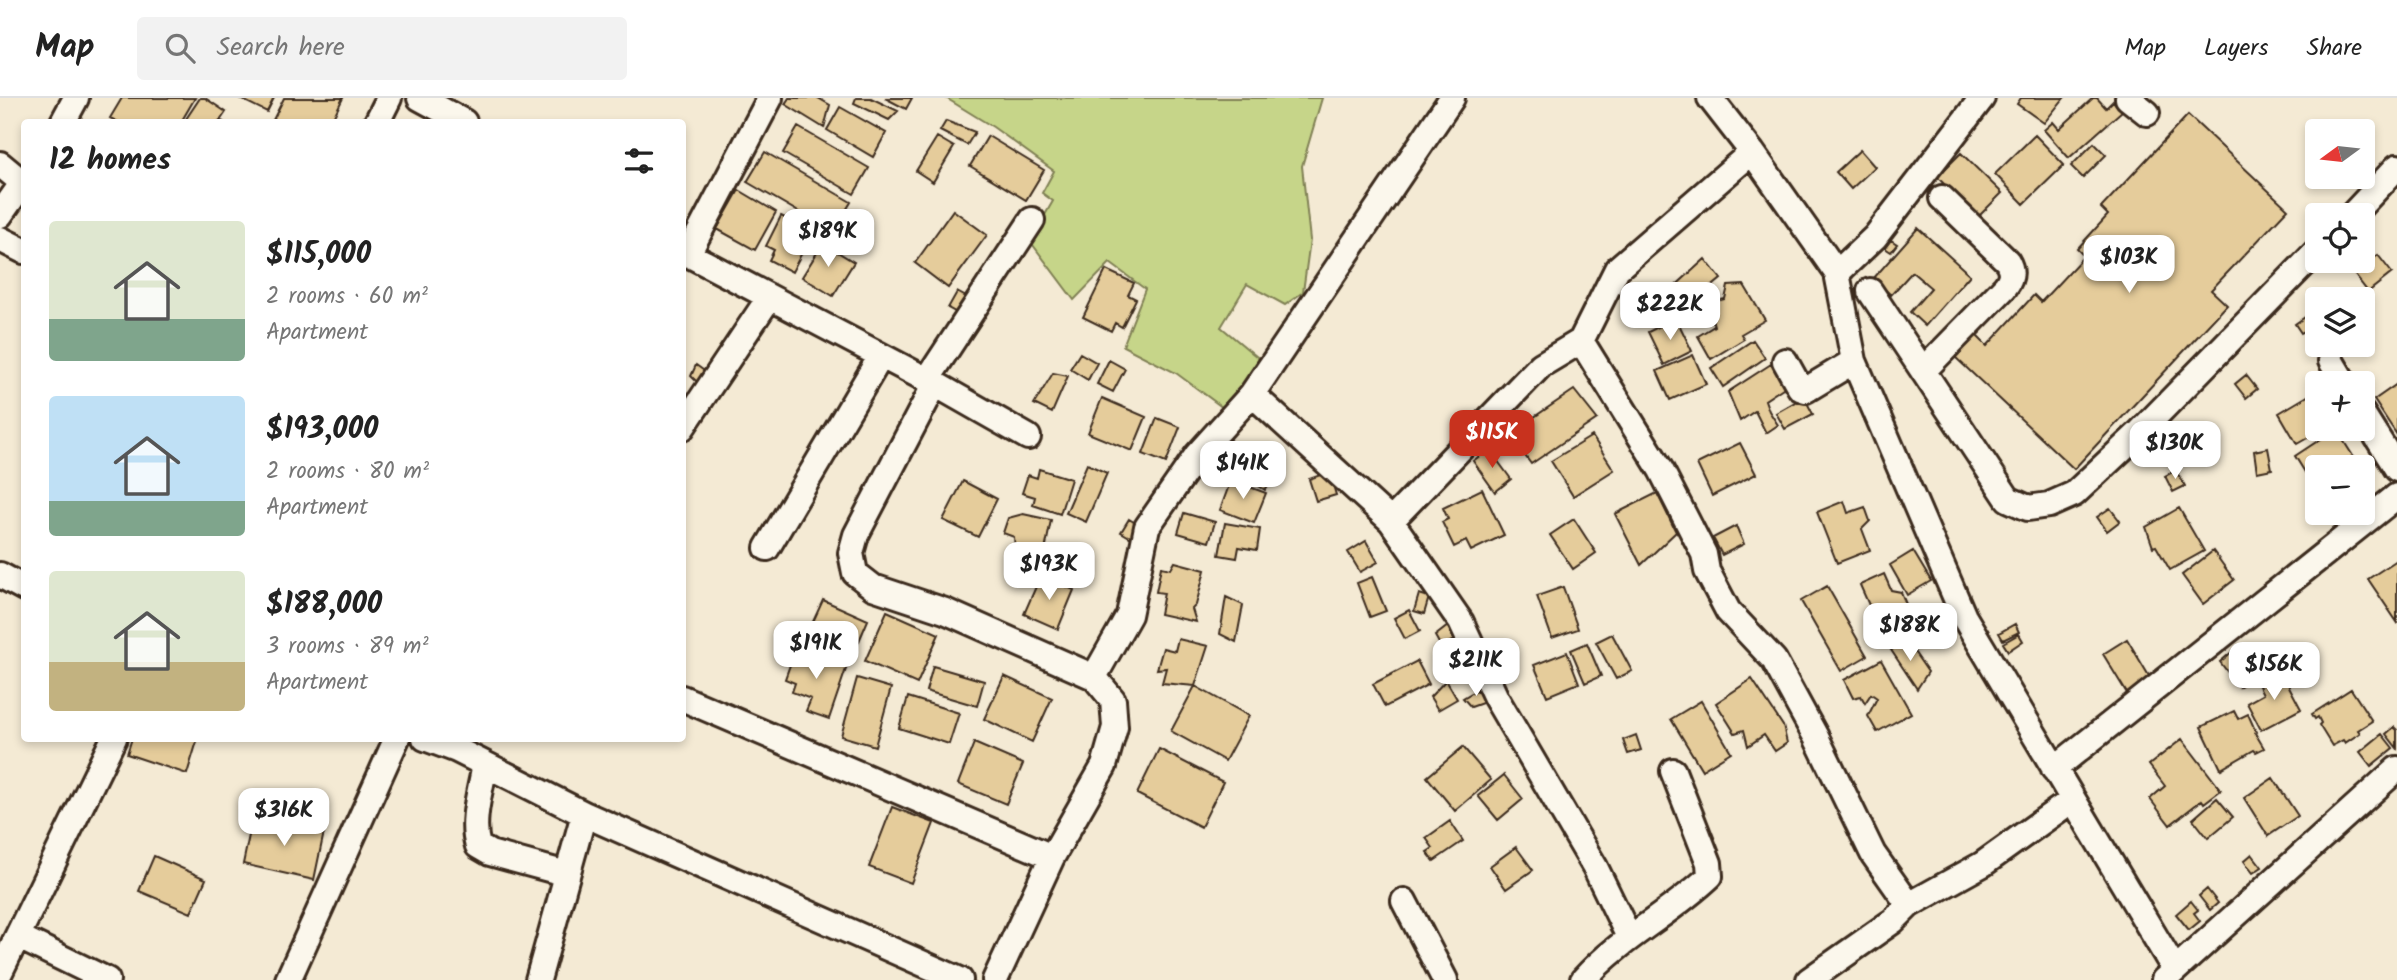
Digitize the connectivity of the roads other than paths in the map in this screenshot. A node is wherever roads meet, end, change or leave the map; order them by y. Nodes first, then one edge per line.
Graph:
1 (76, 98) edge
2 (389, 98) edge
3 (420, 98) edge
4 (770, 98) edge
5 (1452, 98) edge
6 (1710, 98) edge
7 (1982, 98) edge
8 (65, 119) edge
9 (378, 119) edge
10 (458, 119) edge
11 (1752, 152) junction
12 (0, 164) edge
13 (2397, 167) edge
14 (21, 180) edge
15 (21, 186) edge
16 (1942, 198) dead end
17 (2363, 203) edge
18 (0, 215) edge
19 (1032, 220) dead end
20 (0, 239) edge
21 (21, 250) edge
22 (686, 251) edge
23 (686, 254) edge
24 (2305, 263) edge
25 (1837, 273) junction
26 (1870, 291) dead end
27 (769, 298) junction
28 (1581, 341) junction
29 (881, 356) junction
30 (1785, 361) dead end
31 (1854, 361) junction
32 (2331, 361) dead end
33 (1923, 371) junction
34 (2337, 371) edge
35 (931, 382) junction
36 (1252, 394) junction
37 (686, 422) edge
38 (2375, 434) edge
39 (1028, 437) dead end
40 (2397, 469) edge
41 (2397, 496) edge
42 (1391, 521) junction
43 (767, 548) dead end
44 (0, 575) edge
45 (21, 586) edge
46 (1094, 677) junction
47 (686, 700) edge
48 (112, 742) edge
49 (395, 742) edge
50 (460, 744) edge
51 (485, 764) junction
52 (2054, 769) junction
53 (2397, 769) edge
54 (1672, 771) dead end
55 (2072, 800) junction
56 (584, 814) junction
57 (1052, 857) junction
58 (556, 871) dead end
59 (1404, 901) dead end
60 (1909, 905) junction
61 (19, 937) junction
62 (1629, 937) junction
63 (0, 972) edge
64 (2170, 975) edge
65 (107, 980) edge
66 (288, 980) edge
67 (538, 980) edge
68 (960, 980) edge
69 (995, 980) edge
70 (1445, 980) edge
71 (1583, 980) edge
72 (1809, 980) edge

1 - 8 street
2 - 9 street
3 - 10 street
4 - 22 street
5 - 36 street
6 - 11 street
7 - 25 street
11 - 25 street
11 - 28 street
12 - 14 street
13 - 17 street
15 - 18 street
16 - 33 street
19 - 35 street
20 - 21 street
23 - 27 street
24 - 33 street
25 - 31 street
26 - 33 street
27 - 29 street
27 - 37 street
28 - 42 street
28 - 60 street
29 - 35 street
29 - 43 street
30 - 31 street
31 - 52 street
32 - 34 street
35 - 39 street
35 - 46 street
36 - 42 street
36 - 46 street
38 - 40 street
41 - 52 street
42 - 62 street
44 - 45 street
46 - 57 street
47 - 57 street
48 - 61 street
49 - 66 street
50 - 51 street
51 - 56 street
51 - 58 street
52 - 55 street
53 - 64 street
54 - 62 street
55 - 60 street
55 - 64 street
56 - 67 street
56 - 68 street
57 - 69 street
59 - 70 street
60 - 72 street
61 - 63 street
61 - 65 street
62 - 71 street

